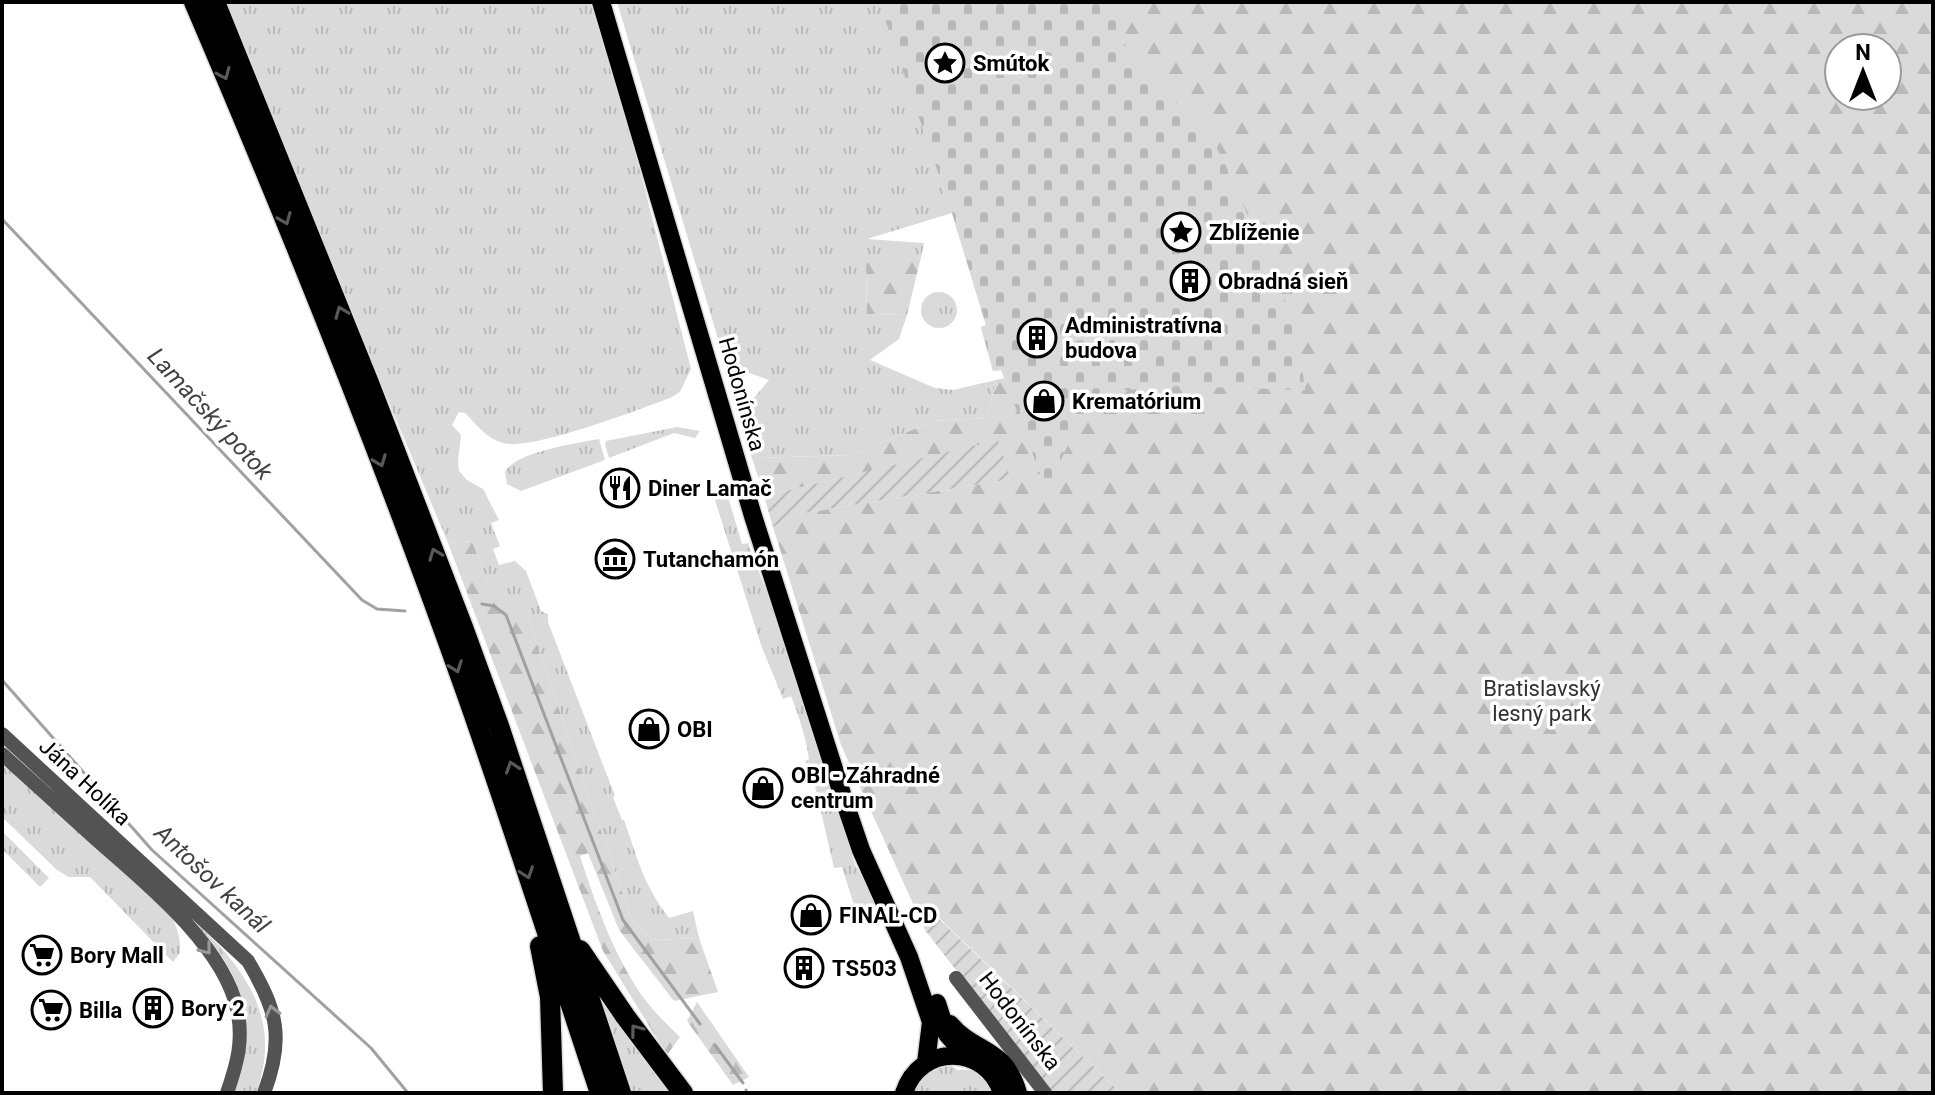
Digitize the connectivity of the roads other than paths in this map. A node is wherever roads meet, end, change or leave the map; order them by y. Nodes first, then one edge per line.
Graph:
1 (194, 2) edge
2 (215, 2) edge
3 (601, 2) edge
4 (2, 734) edge
5 (2, 754) edge
6 (843, 797) junction
7 (541, 914) junction
8 (567, 930) junction
9 (956, 978) dead end
10 (940, 1013) junction
11 (967, 1057) junction
12 (926, 1063) junction
13 (903, 1090) edge
14 (227, 1093) edge
15 (264, 1093) edge
16 (553, 1093) edge
17 (600, 1093) edge
18 (621, 1093) edge
19 (683, 1093) edge
20 (1002, 1093) edge
21 (1018, 1093) edge
22 (1045, 1093) edge

1 -> 7 highway
8 -> 2 highway
3 - 6 main road, Hodonínska
15 -> 4 street, Jána Holíka
5 -> 14 street, Jána Holíka
6 - 10 main road, Hodonínska
6 - 12 main road, Hodonínska
7 - 16 highway
7 - 17 highway
8 - 18 highway
19 -> 8 highway
9 - 22 street, Hodonínska
10 - 11 main road, Hodonínska
10 - 21 main road
11 - 12 main road
11 - 20 main road, Hodonínska
12 - 13 main road

